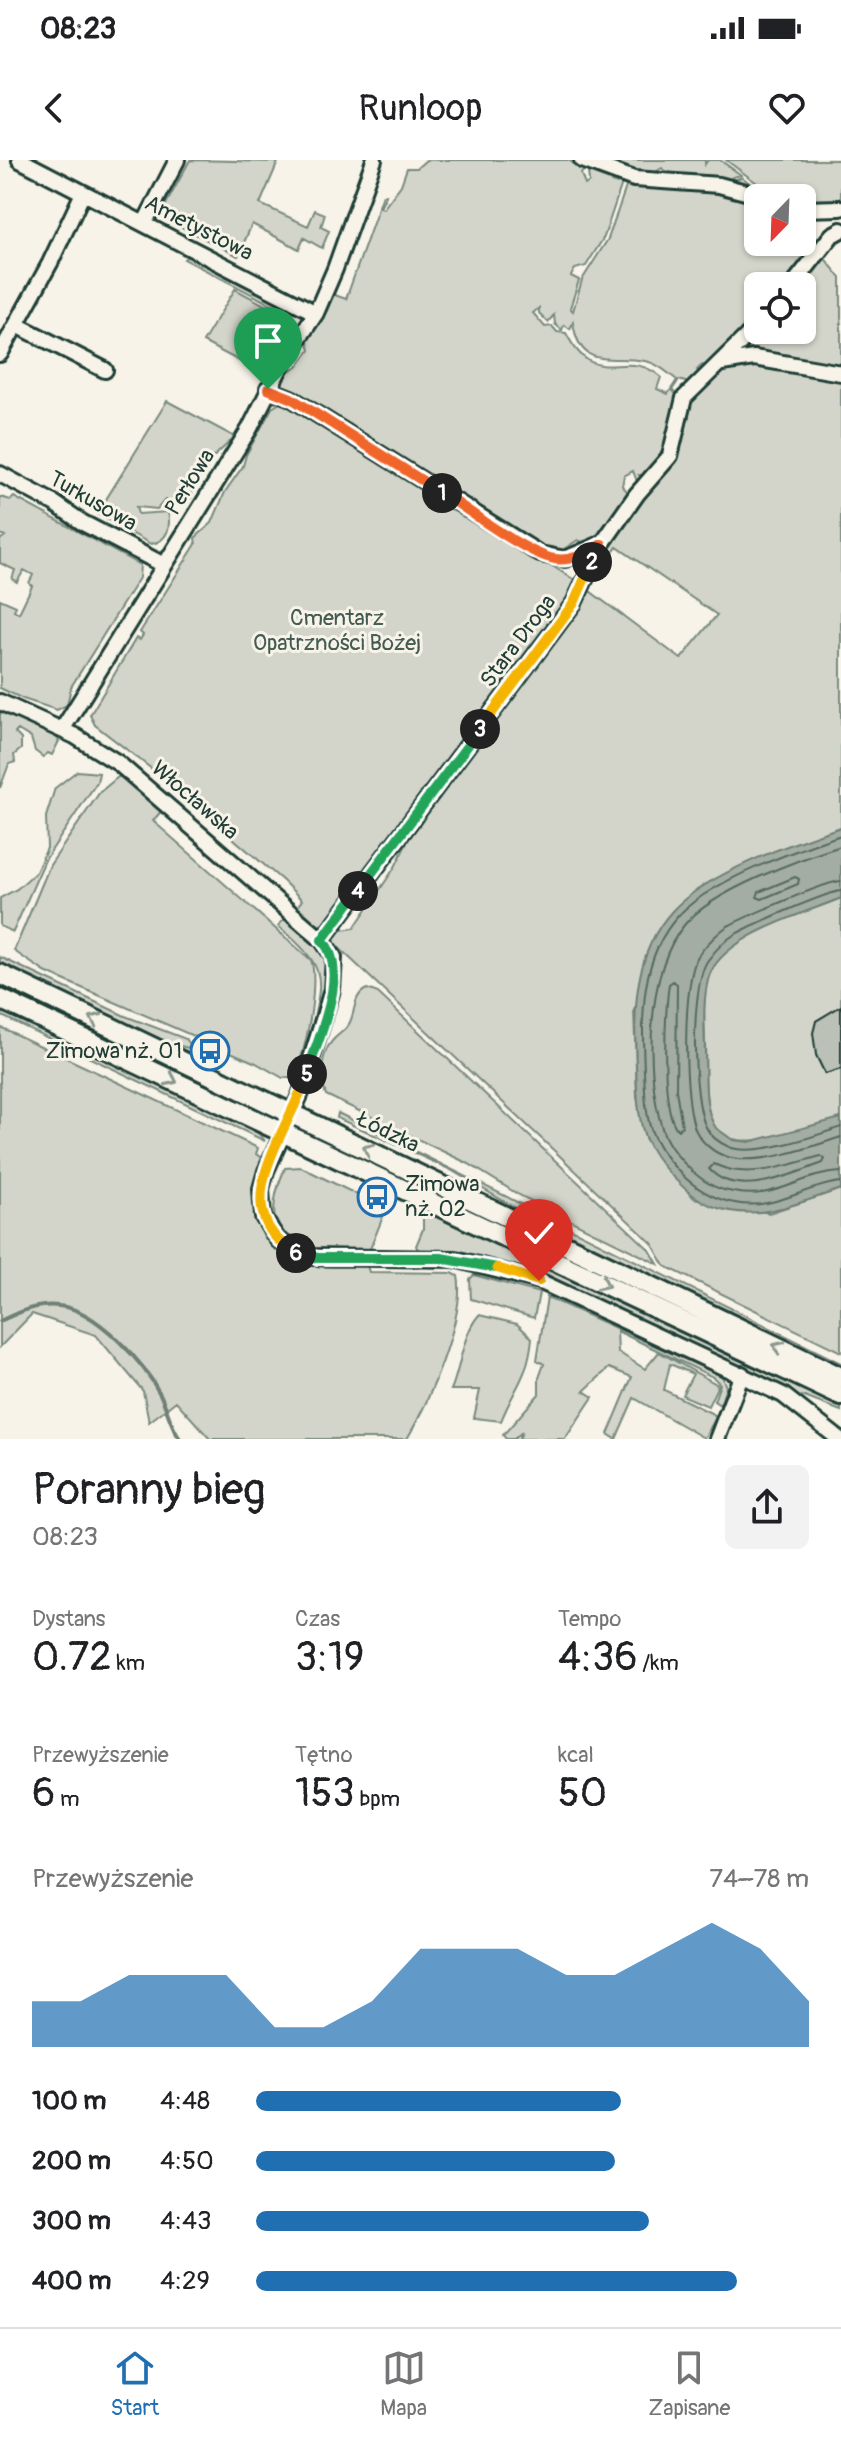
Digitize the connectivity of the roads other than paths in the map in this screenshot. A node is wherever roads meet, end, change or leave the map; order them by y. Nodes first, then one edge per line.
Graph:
1 (20, 160) edge
2 (177, 160) edge
3 (374, 160) edge
4 (582, 160) edge
5 (744, 192) edge
6 (83, 193) junction
7 (841, 208) edge
8 (816, 209) edge
9 (144, 224) junction
10 (837, 232) edge
11 (804, 272) edge
12 (316, 313) junction
13 (17, 325) junction
14 (744, 339) edge
15 (0, 354) edge
16 (105, 370) dead end
17 (712, 370) junction
18 (841, 373) edge
19 (268, 389) junction
20 (0, 474) edge
21 (602, 544) junction
22 (164, 565) junction
23 (0, 702) edge
24 (62, 730) junction
25 (322, 940) junction
26 (0, 974) edge
27 (0, 999) edge
28 (292, 1112) junction
29 (283, 1133) junction
30 (742, 1374) junction
31 (841, 1377) edge
32 (841, 1396) edge
33 (717, 1439) edge
34 (839, 1439) edge

1 - 6 street, Ametystowa
2 - 9 street
3 - 12 street, Perłowa
4 - 5 street
6 - 9 street, Ametystowa
6 - 13 street
7 - 8 street
9 - 12 street, Ametystowa
10 - 11 street
12 - 19 street, Perłowa
13 - 15 street
13 - 16 street
14 - 17 street, Stara Droga
17 - 18 street
17 - 21 street, Stara Droga
19 - 21 street
19 - 22 street, Perłowa
20 - 22 street, Turkusowa
21 - 25 street, Stara Droga
22 - 24 street, Perłowa
23 - 24 street, Włocławska
24 - 25 street, Włocławska
25 - 28 street, Włocławska
28 -> 26 main road, Łódzka
27 -> 29 main road, Łódzka
28 - 29 street
31 -> 28 main road, Łódzka
29 - 30 street
29 -> 32 main road, Łódzka
30 - 33 street
30 - 34 street

